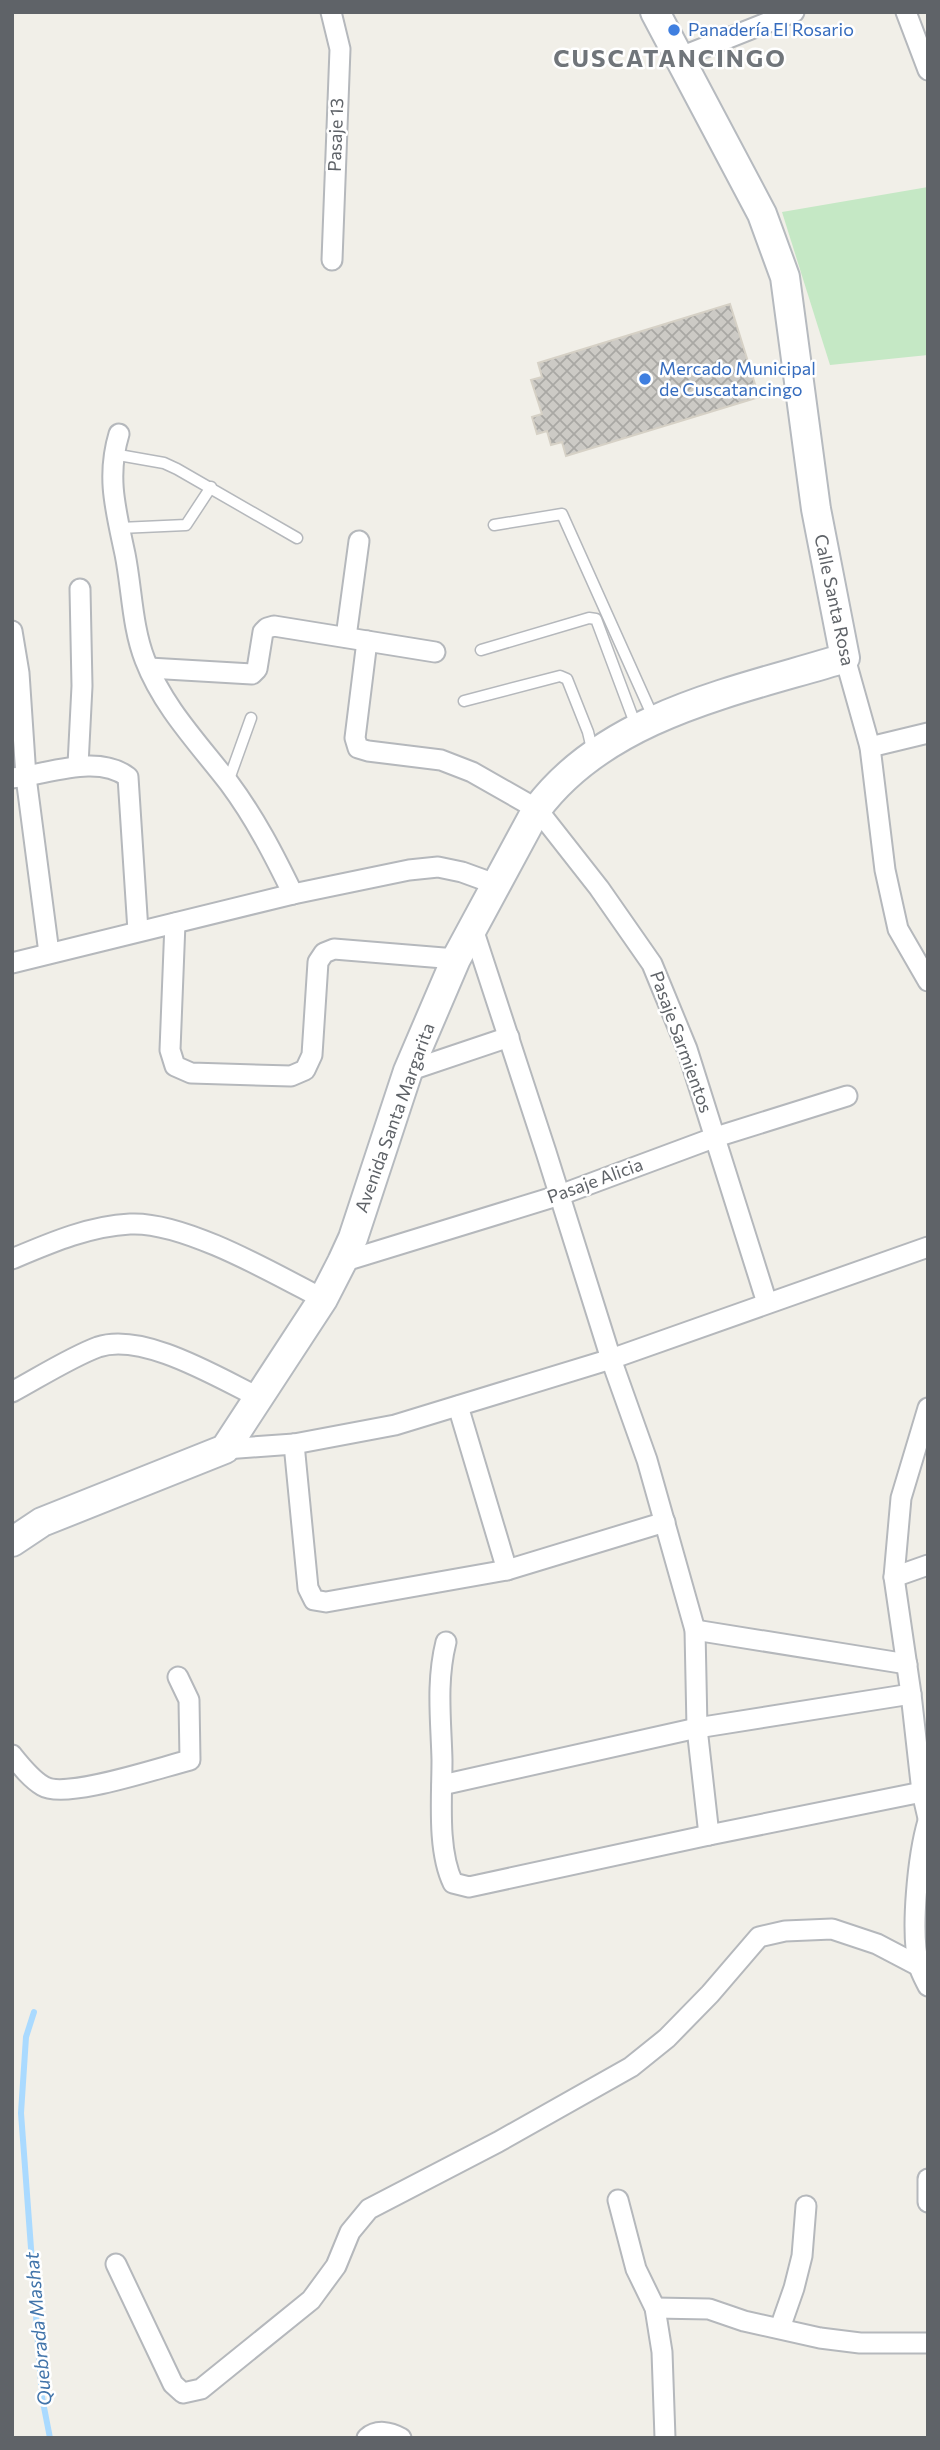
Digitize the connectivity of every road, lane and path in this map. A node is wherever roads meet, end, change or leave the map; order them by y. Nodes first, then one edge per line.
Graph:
1 (331, 12) edge
2 (655, 12) edge
3 (794, 12) edge
4 (906, 12) edge
5 (678, 58) junction
6 (928, 70) edge
7 (332, 260) dead end
8 (119, 434) dead end
9 (113, 454) junction
10 (211, 487) junction
11 (494, 525) dead end
12 (120, 528) junction
13 (297, 538) dead end
14 (359, 541) dead end
15 (80, 589) dead end
16 (12, 631) edge
17 (346, 637) junction
18 (367, 640) junction
19 (481, 650) dead end
20 (435, 652) dead end
21 (845, 658) junction
22 (149, 668) junction
23 (464, 701) dead end
24 (251, 718) dead end
25 (645, 724) junction
26 (928, 733) edge
27 (870, 747) junction
28 (593, 753) junction
29 (78, 765) junction
30 (19, 778) edge
31 (228, 782) junction
32 (537, 809) junction
33 (495, 884) junction
34 (293, 894) junction
35 (175, 923) junction
36 (473, 929) junction
37 (138, 931) junction
38 (49, 953) junction
39 (456, 959) junction
40 (12, 963) edge
41 (928, 981) edge
42 (509, 1037) junction
43 (408, 1071) junction
44 (847, 1096) dead end
45 (716, 1137) junction
46 (560, 1195) junction
47 (928, 1247) edge
48 (12, 1259) edge
49 (342, 1262) junction
50 (323, 1298) junction
51 (767, 1304) junction
52 (611, 1359) junction
53 (12, 1392) edge
54 (258, 1397) junction
55 (458, 1406) junction
56 (928, 1408) edge
57 (294, 1444) junction
58 (225, 1449) junction
59 (664, 1522) junction
60 (12, 1542) edge
61 (928, 1565) edge
62 (507, 1570) junction
63 (894, 1577) junction
64 (695, 1630) junction
65 (446, 1642) dead end
66 (907, 1664) junction
67 (178, 1677) dead end
68 (911, 1694) junction
69 (697, 1728) junction
70 (12, 1755) edge
71 (442, 1785) junction
72 (922, 1792) junction
73 (928, 1819) edge
74 (709, 1835) junction
75 (919, 1966) junction
76 (928, 1986) edge
77 (928, 2179) edge
78 (618, 2200) dead end
79 (928, 2202) edge
80 (806, 2206) dead end
81 (116, 2264) dead end
82 (655, 2308) junction
83 (780, 2328) junction
84 (928, 2343) edge
85 (367, 2438) edge
86 (401, 2438) edge
87 (665, 2438) edge

1 - 7 street, Pasaje 13
2 - 5 street, Calle Santa Rosa
3 - 5 street
4 - 6 street
5 - 21 street, Calle Santa Rosa
8 - 9 street
9 - 10 lane
9 - 12 street
10 - 12 lane
10 - 13 lane
11 - 25 lane
12 - 22 street
14 - 17 street
15 - 29 street
16 - 30 street
17 - 18 street
17 - 22 street
18 - 20 street
18 - 32 street
19 - 25 lane
21 - 25 street, Avenida Santa Margarita
21 - 27 street, Calle Santa Rosa
22 - 31 street
23 - 28 lane
24 - 31 lane
25 - 28 street, Avenida Santa Margarita
26 - 27 street
27 - 41 street, Calle Santa Rosa
28 - 32 street, Avenida Santa Margarita
29 - 30 street
29 - 37 street
30 - 38 street
31 - 34 street
32 - 33 street, Avenida Santa Margarita
32 - 45 street, Pasaje Sarmientos
33 - 34 street
33 - 36 street, Avenida Santa Margarita
34 - 35 street
35 - 37 street
35 - 39 street
36 - 39 street, Avenida Santa Margarita
36 - 42 street
37 - 38 street
38 - 40 street
39 - 43 street, Avenida Santa Margarita
42 - 43 street
42 - 46 street
43 - 49 street, Avenida Santa Margarita
44 - 45 street, Pasaje Alicia
45 - 46 street, Pasaje Alicia
45 - 51 street, Pasaje Sarmientos
46 - 49 street, Pasaje Alicia
46 - 52 street
47 - 51 street
48 - 50 street
49 - 50 street, Avenida Santa Margarita
50 - 54 street, Avenida Santa Margarita
51 - 52 street
52 - 55 street
52 - 59 street
53 - 54 street
54 - 58 street, Avenida Santa Margarita
55 - 57 street
55 - 62 street
56 - 63 street
57 - 58 street
57 - 62 street
58 - 60 street
59 - 62 street
59 - 64 street
61 - 63 street
63 - 66 street
64 - 66 street
64 - 69 street
65 - 71 street
66 - 68 street
67 - 70 street
68 - 69 street
68 - 72 street
69 - 71 street
69 - 74 street
71 - 74 street
72 - 73 street
72 - 74 street
73 - 75 street
75 - 76 street
75 - 81 street
77 - 79 street
78 - 82 street
80 - 83 street
82 - 83 street
82 - 87 street
83 - 84 street
85 - 86 street

